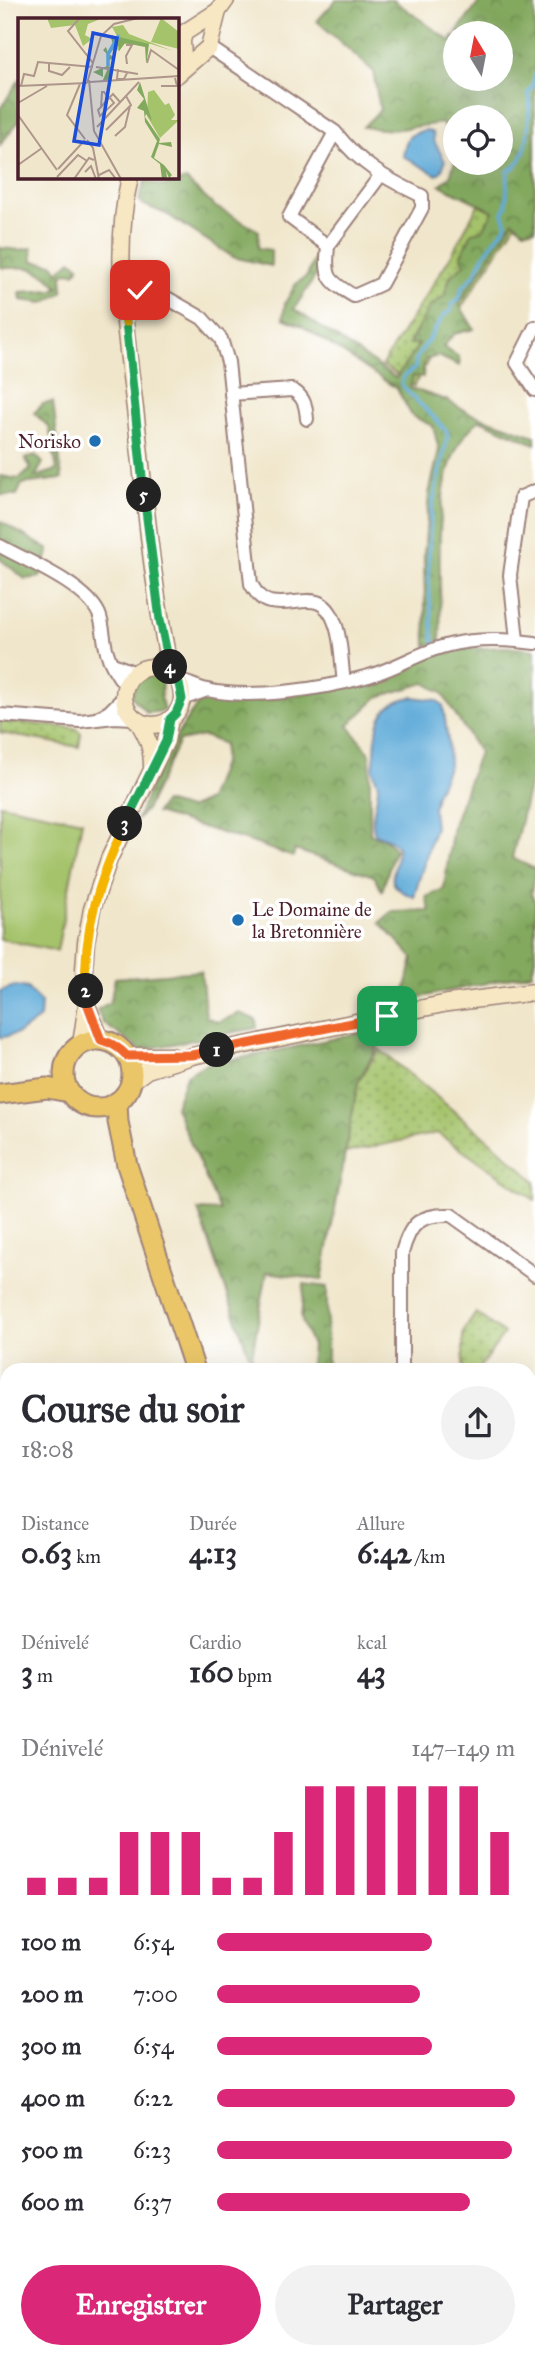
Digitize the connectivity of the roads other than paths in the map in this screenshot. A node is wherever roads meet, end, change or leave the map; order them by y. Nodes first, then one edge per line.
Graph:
1 (222, 6) edge
2 (197, 26) junction
3 (183, 46) junction
4 (207, 47) junction
5 (178, 72) edge
6 (178, 74) edge
7 (335, 132) junction
8 (380, 176) junction
9 (130, 178) edge
10 (328, 246) junction
11 (123, 293) junction
12 (535, 327) edge
13 (535, 390) edge
14 (231, 394) junction
15 (307, 419) dead end
16 (535, 491) edge
17 (0, 546) edge
18 (160, 620) junction
19 (517, 640) junction
20 (535, 643) edge
21 (174, 677) junction
22 (133, 681) junction
23 (344, 682) junction
24 (206, 690) junction
25 (182, 699) junction
26 (0, 715) edge
27 (136, 719) junction
28 (170, 719) junction
29 (93, 720) junction
30 (152, 766) junction
31 (535, 981) edge
32 (535, 992) edge
33 (87, 1003) junction
34 (448, 1003) junction
35 (101, 1040) junction
36 (81, 1044) junction
37 (192, 1055) junction
38 (127, 1056) junction
39 (64, 1071) junction
40 (131, 1082) junction
41 (69, 1092) junction
42 (1, 1094) edge
43 (117, 1102) junction
44 (95, 1108) junction
45 (127, 1166) junction
46 (535, 1275) edge
47 (192, 1363) edge
48 (402, 1363) edge

1 - 2 main road
1 - 4 main road
2 - 3 main road
2 - 4 main road
3 - 4 main road
3 - 5 main road
4 - 6 main road
4 - 7 street
7 - 8 street
7 - 10 street
8 - 10 street
8 - 10 street
9 - 11 main road
11 - 14 street
11 - 18 main road
12 - 13 street
14 - 15 street
14 - 23 street
16 - 19 street
17 - 22 street
18 - 21 main road
18 - 22 main road
19 - 20 street
19 - 23 street
21 - 22 main road
21 - 24 street
21 - 25 main road
22 - 27 main road
22 - 29 street
23 - 24 street
24 - 25 street
25 - 28 main road
26 - 29 street
27 - 28 main road
27 - 29 street
27 - 30 main road
28 - 30 main road
30 - 33 main road
31 - 34 main road
32 - 34 main road
33 - 35 main road
33 - 36 main road
34 - 37 main road
35 - 36 main road
35 - 38 main road
36 - 39 main road
37 - 38 main road
37 - 40 main road
38 - 40 main road
39 - 41 main road
39 - 42 main road
40 - 43 main road
41 - 42 main road
41 - 44 main road
43 - 44 main road
43 - 45 main road
44 - 45 main road
45 - 47 main road
46 - 48 street

